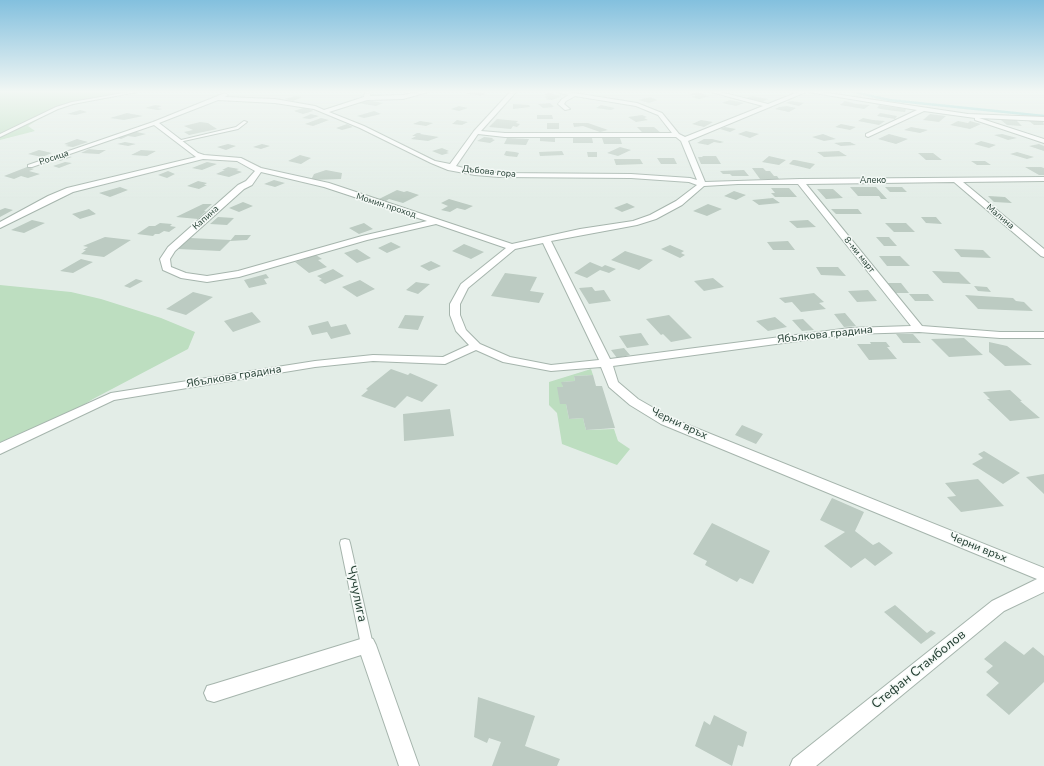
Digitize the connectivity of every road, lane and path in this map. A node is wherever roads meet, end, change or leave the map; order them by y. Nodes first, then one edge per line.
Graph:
1 (17, 128) edge
2 (141, 128) edge
3 (161, 128) edge
4 (237, 128) edge
5 (364, 128) edge
6 (480, 128) edge
7 (672, 128) edge
8 (709, 128) edge
9 (884, 128) edge
10 (1004, 128) edge
11 (476, 132) junction
12 (868, 135) dead end
13 (0, 136) edge
14 (681, 138) junction
15 (178, 141) junction
16 (1044, 141) edge
17 (203, 157) junction
18 (30, 166) dead end
19 (451, 168) junction
20 (259, 170) junction
21 (956, 180) junction
22 (1044, 180) edge
23 (800, 182) junction
24 (702, 184) junction
25 (436, 222) junction
26 (0, 225) edge
27 (546, 239) junction
28 (512, 247) junction
29 (1043, 253) edge
30 (919, 329) junction
31 (1044, 335) edge
32 (476, 346) junction
33 (606, 363) junction
34 (0, 449) edge
35 (345, 543) dead end
36 (1044, 575) edge
37 (1044, 584) edge
38 (367, 645) junction
39 (214, 693) dead end
40 (409, 766) edge
41 (800, 766) edge

1 - 13 lane
2 - 18 street, Росица
3 - 15 street
4 - 15 lane
5 - 19 street, Дъбова гора
6 - 11 street
7 - 14 street
8 - 14 street
9 - 12 street
10 - 16 street
11 - 14 street
11 - 19 street
14 - 24 street
15 - 17 street
17 - 20 street
17 - 26 street
19 - 24 street, Дъбова гора
20 - 25 street, Момин проход
20 - 25 street, Капина
21 - 22 street, Алеко
21 - 23 street, Алеко
21 - 29 street, Малина
23 - 24 street, Алеко
23 - 30 street, 8-ми март
24 - 27 street
25 - 28 street, Момин проход
27 - 28 street
27 - 33 street, Черни връх
28 - 32 street
30 - 31 street, Ябълкова градина
30 - 33 street, Ябълкова градина
32 - 33 street
32 - 34 street, Ябълкова градина
33 - 36 street, Черни връх
35 - 38 lane, Чучулига
37 - 41 street, Стефан Стамболов
38 - 39 street
38 - 40 street

